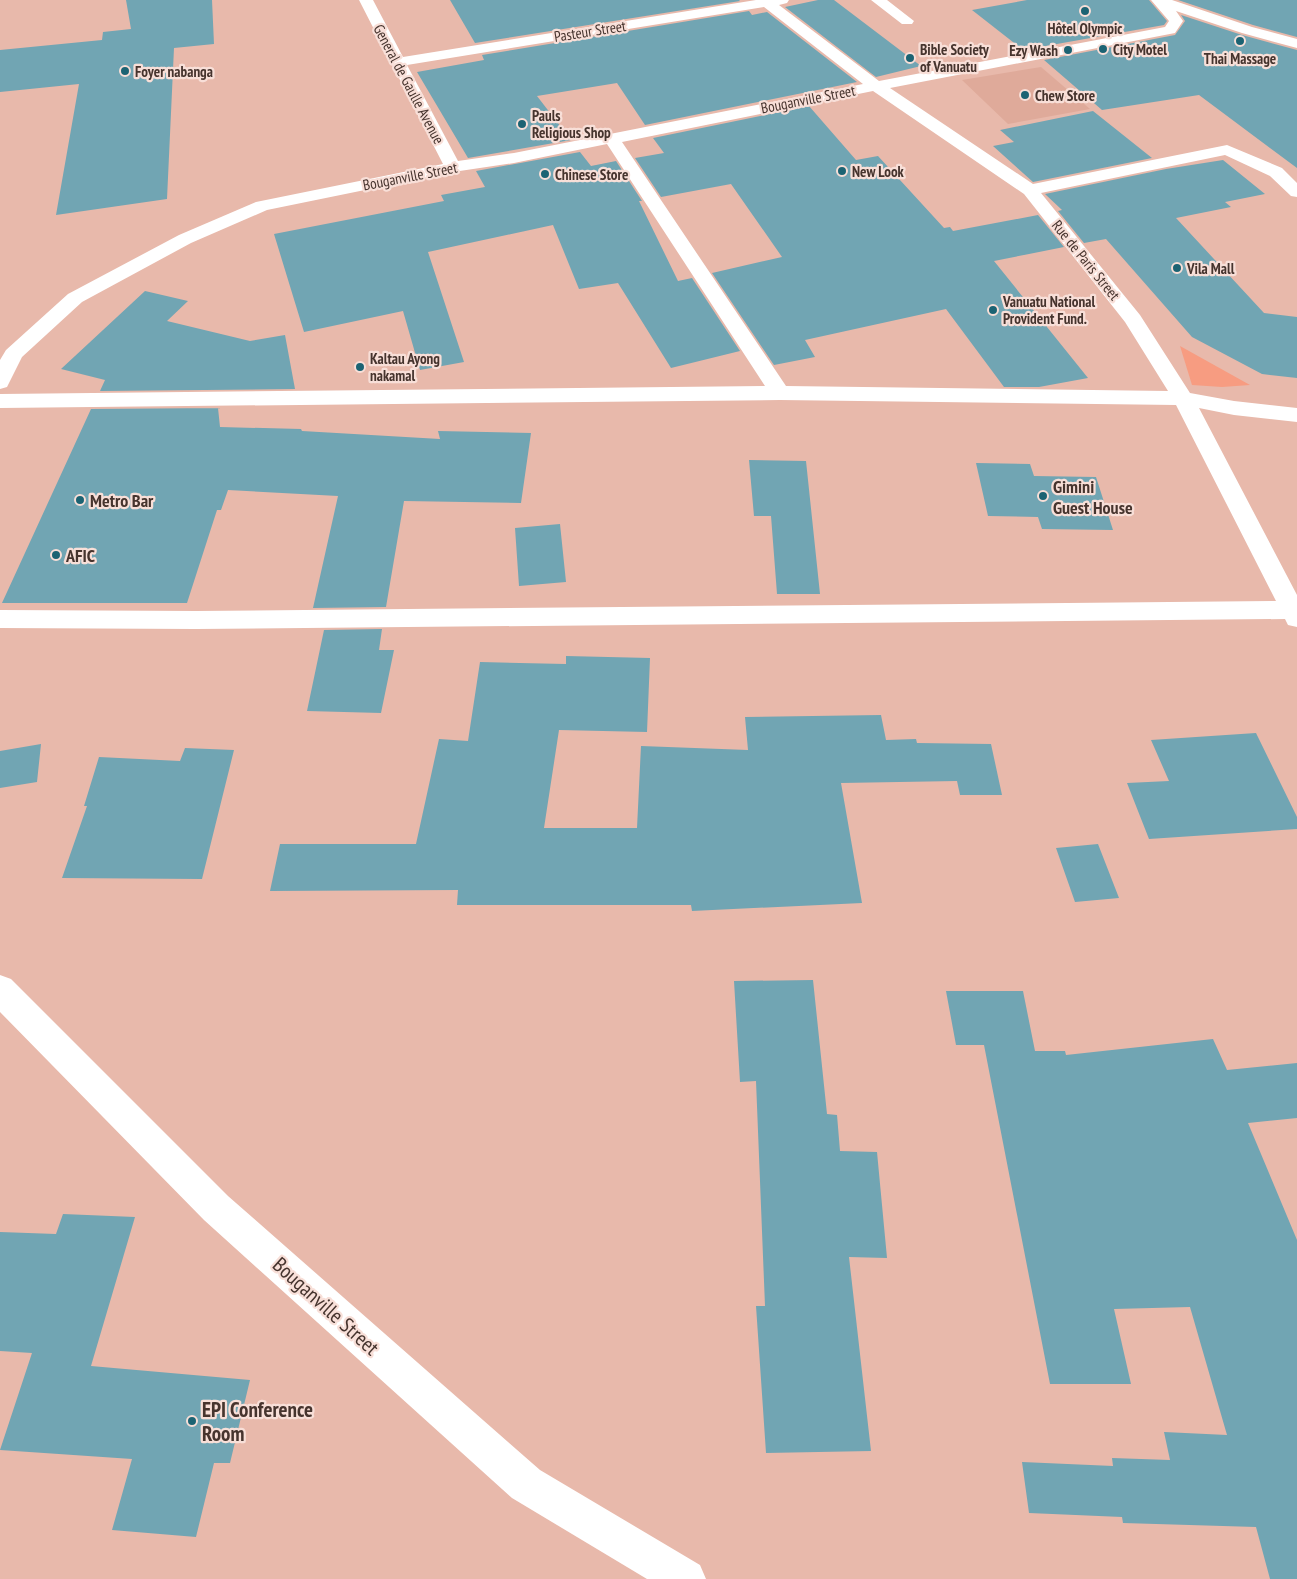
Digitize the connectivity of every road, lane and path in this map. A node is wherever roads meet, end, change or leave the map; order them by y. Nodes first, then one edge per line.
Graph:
1 (366, 0) edge
2 (782, 0) edge
3 (878, 0) edge
4 (765, 1) edge
5 (1160, 1) edge
6 (907, 21) dead end
7 (1170, 30) junction
8 (1247, 30) junction
9 (1297, 44) edge
10 (397, 62) junction
11 (876, 86) junction
12 (611, 138) junction
13 (454, 167) junction
14 (1030, 190) junction
15 (1297, 192) edge
16 (7, 355) edge
17 (0, 382) edge
18 (780, 392) junction
19 (1183, 398) junction
20 (0, 401) edge
21 (1297, 415) edge
22 (1294, 611) edge
23 (0, 618) edge
24 (0, 990) edge
25 (686, 1579) edge

1 - 10 street, General de Gaulle Avenue
2 - 4 street, Pasteur Street
3 - 6 street
4 - 10 street, Pasteur Street
4 - 11 street, Rue de Paris Street
5 - 7 street
5 - 8 street
7 - 8 street, Bouganville Street
7 - 11 street, Bouganville Street
8 - 9 street
10 - 13 street, General de Gaulle Avenue
11 - 12 street, Bouganville Street
11 - 14 street, Rue de Paris Street
12 - 13 street, Bouganville Street
12 - 18 street
13 - 16 street, Bouganville Street
14 - 15 street
14 - 19 street, Rue de Paris Street
16 - 17 street, Bouganville Street
18 - 19 street
18 - 20 street
19 - 21 street
19 - 22 street, Rue de Paris Street
22 - 23 street
24 - 25 street, Bouganville Street

